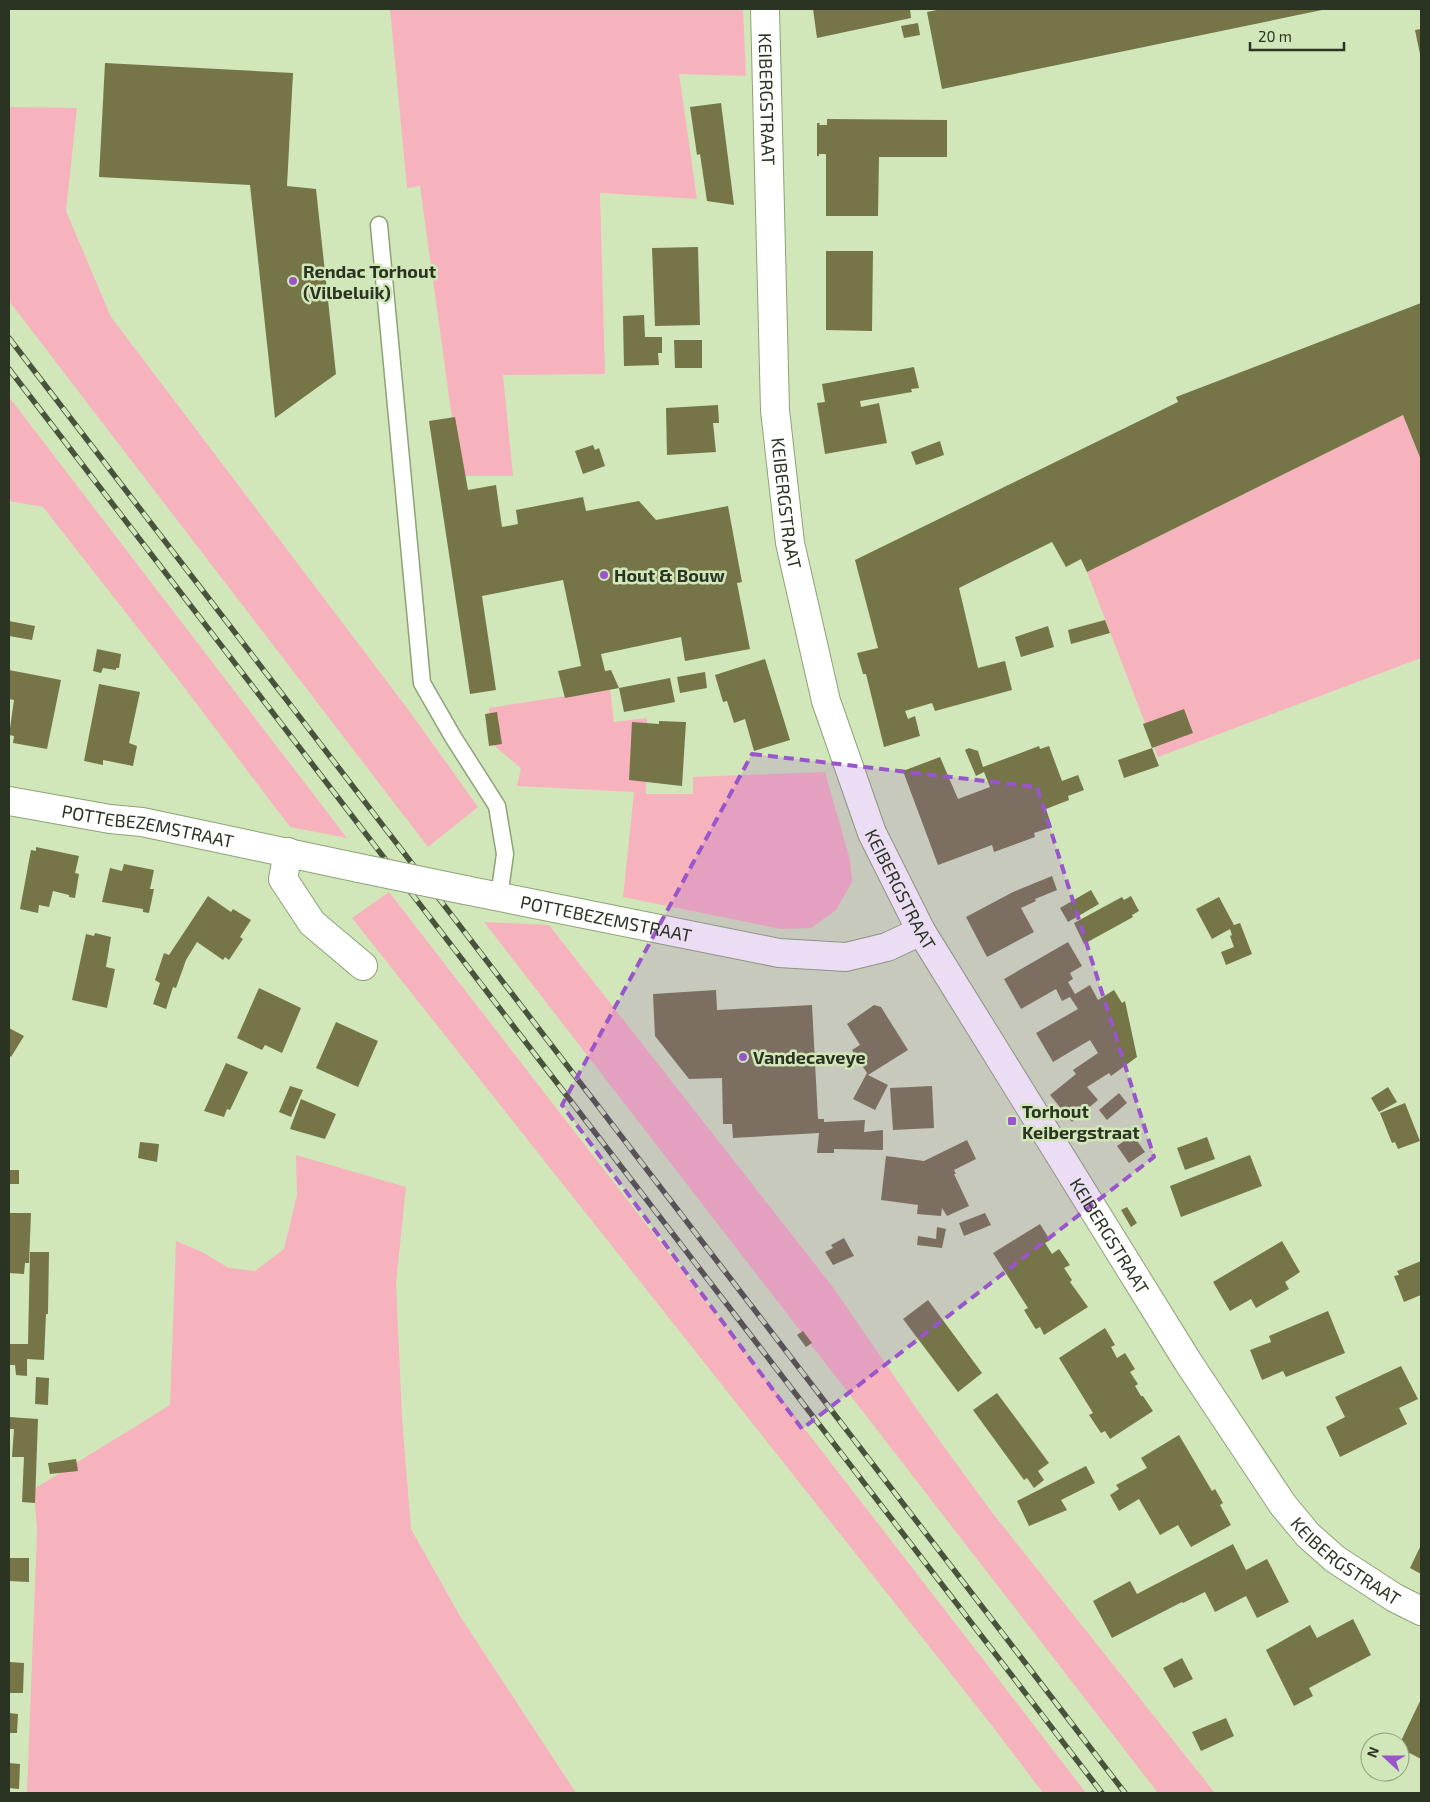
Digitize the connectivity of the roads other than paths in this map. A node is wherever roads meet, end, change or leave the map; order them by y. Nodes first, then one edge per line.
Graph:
1 (765, 9) edge
2 (379, 225) dead end
3 (9, 801) edge
4 (288, 852) junction
5 (499, 896) junction
6 (921, 931) junction
7 (363, 966) dead end
8 (1421, 1611) edge

1 - 6 street, KEIBERGSTRAAT
2 - 5 lane
3 - 4 street, POTTEBEZEMSTRAAT
4 - 5 street, POTTEBEZEMSTRAAT, bridge
4 - 7 street
5 - 6 street, POTTEBEZEMSTRAAT
6 - 8 street, KEIBERGSTRAAT

